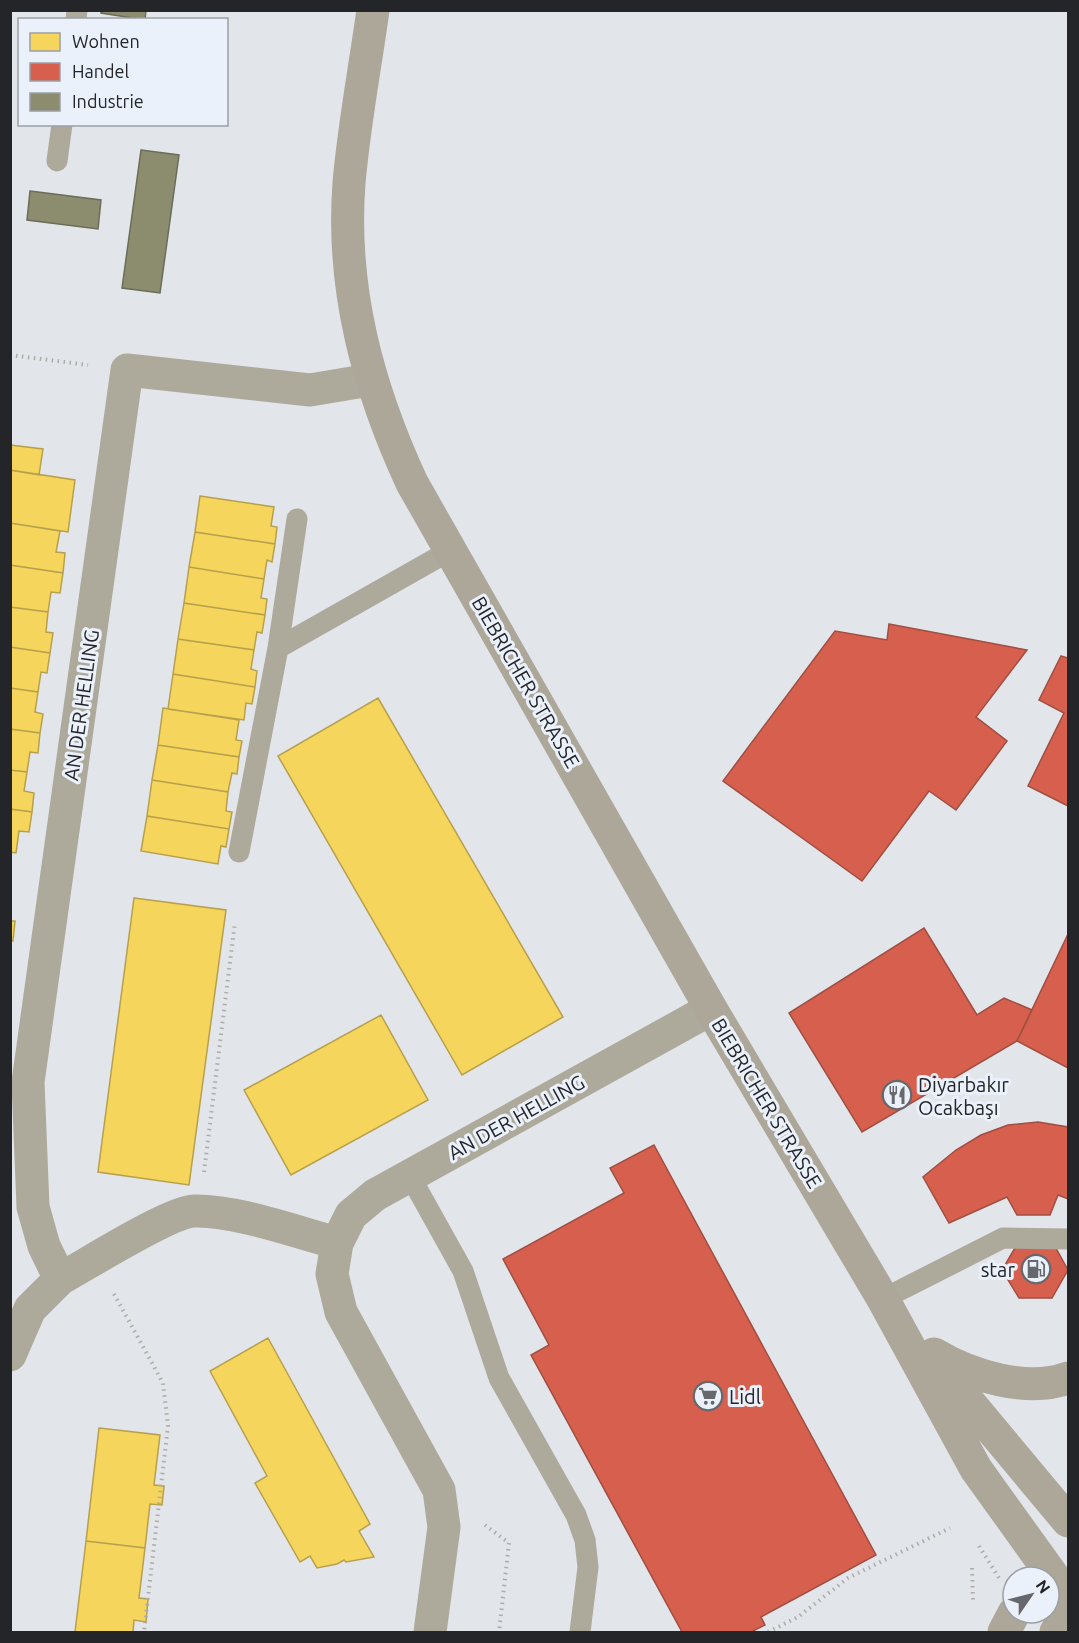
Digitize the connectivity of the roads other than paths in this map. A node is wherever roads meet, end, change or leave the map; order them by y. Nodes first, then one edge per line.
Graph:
1 (373, 10) edge
2 (62, 126) edge
3 (57, 161) dead end
4 (370, 380) junction
5 (297, 519) dead end
6 (451, 550) junction
7 (278, 648) junction
8 (239, 852) dead end
9 (711, 1009) junction
10 (410, 1176) junction
11 (1068, 1239) edge
12 (337, 1243) junction
13 (60, 1279) junction
14 (883, 1299) junction
15 (924, 1349) junction
16 (10, 1355) edge
17 (1068, 1378) edge
18 (1067, 1516) edge
19 (1035, 1565) edge
20 (1041, 1565) edge
21 (1068, 1611) edge
22 (430, 1632) edge
23 (580, 1632) edge
24 (1056, 1632) edge

1 - 4 street, BIEBRICHER STRASSE
2 - 3 lane
4 - 6 street, BIEBRICHER STRASSE
4 - 13 street, AN DER HELLING
5 - 7 lane
6 - 7 lane
6 - 9 street, BIEBRICHER STRASSE
7 - 8 lane
9 - 10 street, AN DER HELLING
9 - 14 street, BIEBRICHER STRASSE
10 - 12 street, AN DER HELLING
10 - 23 lane
11 - 14 lane
12 - 13 street
12 - 22 street, AN DER HELLING
13 - 16 street
14 - 15 street, BIEBRICHER STRASSE
14 - 19 street, BIEBRICHER STRASSE
15 - 17 street
15 - 18 street, BIEBRICHER STRASSE
18 - 20 street
21 - 24 street

